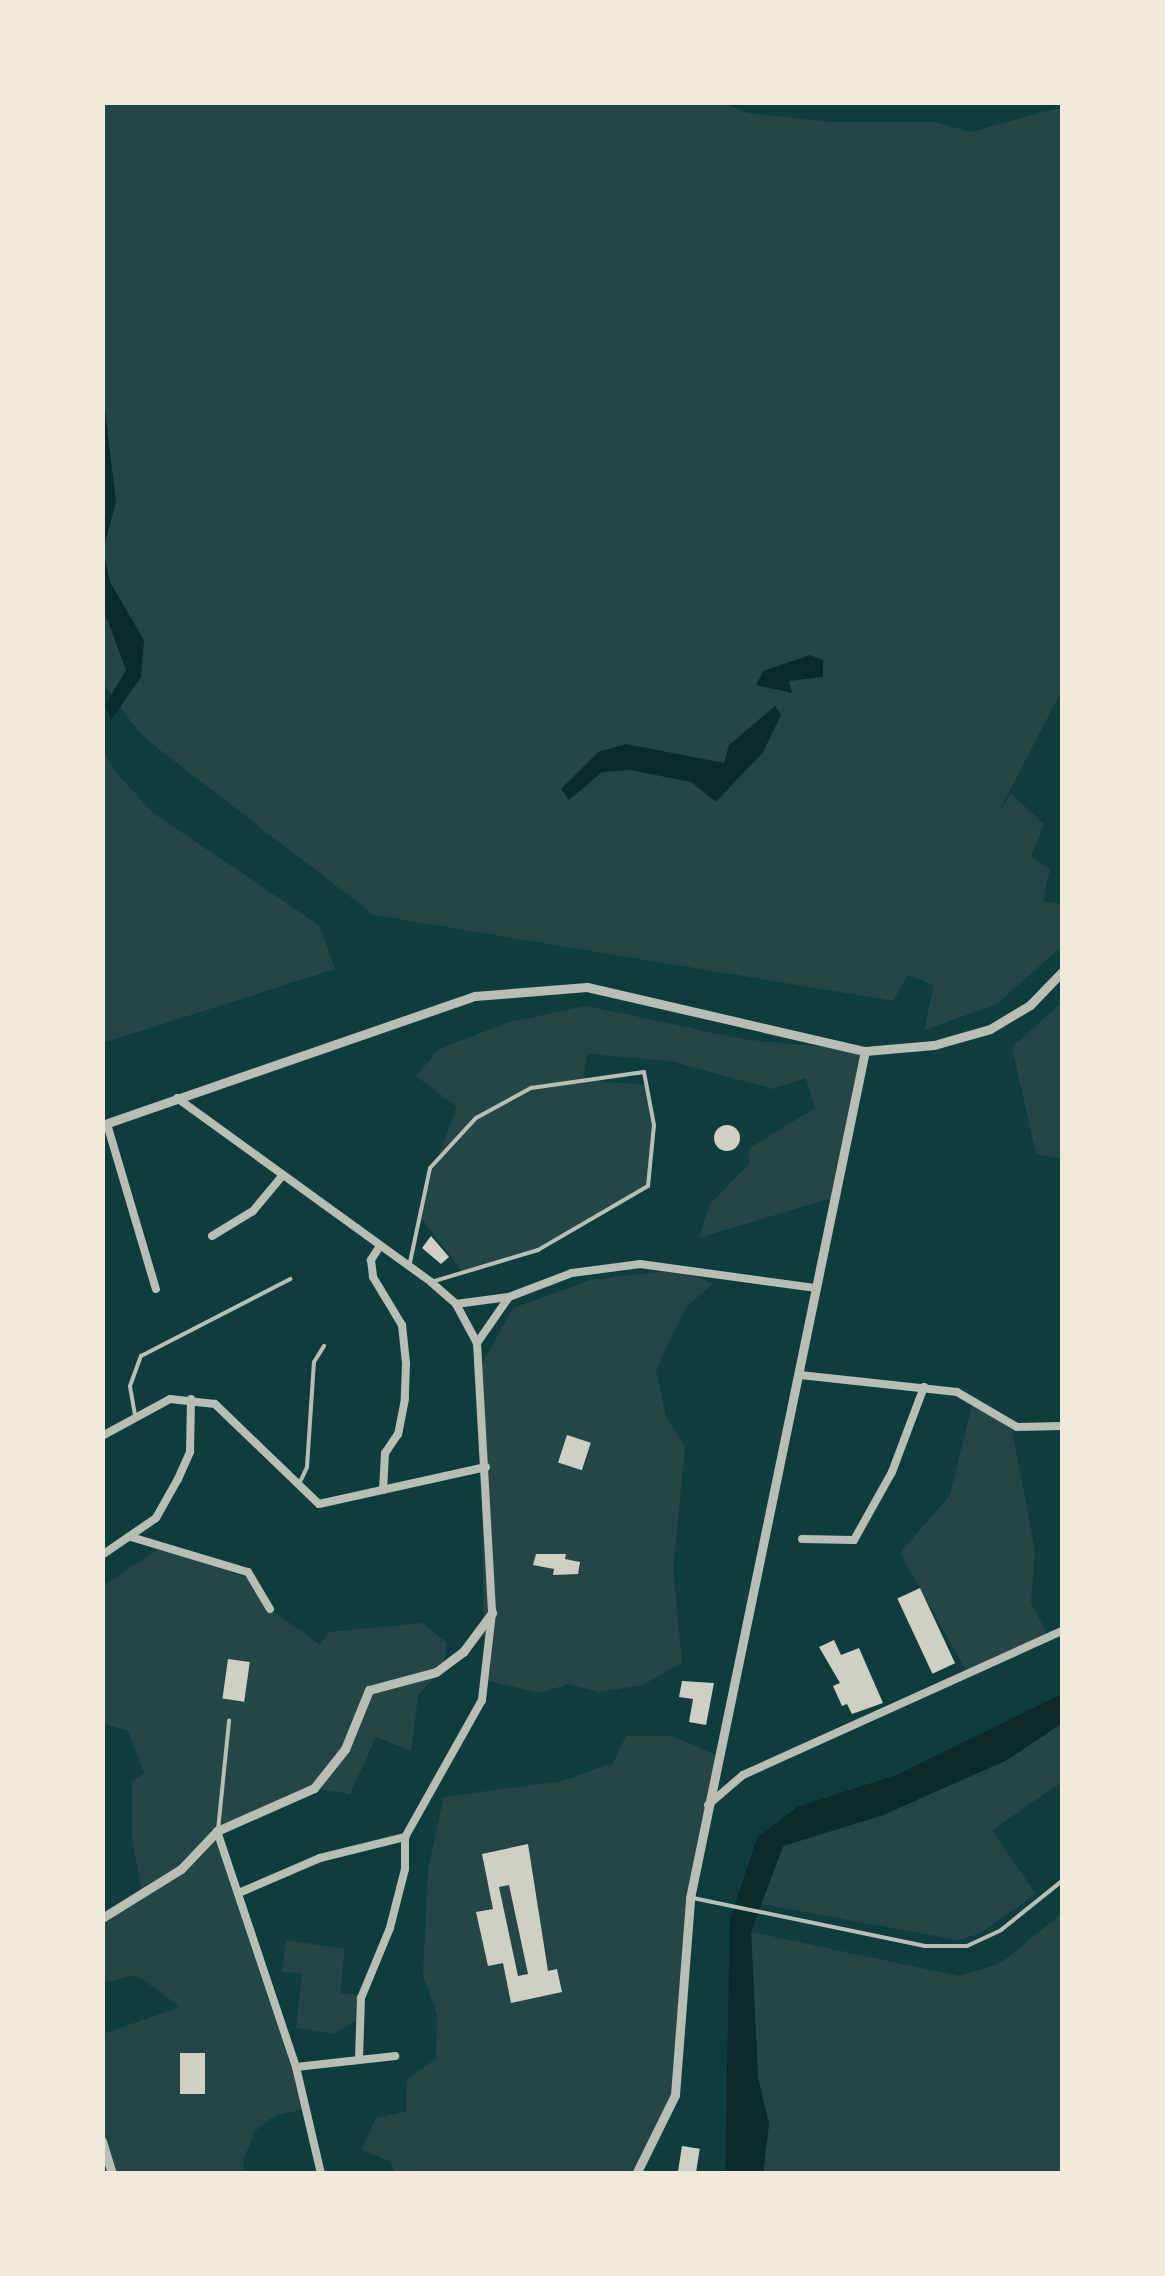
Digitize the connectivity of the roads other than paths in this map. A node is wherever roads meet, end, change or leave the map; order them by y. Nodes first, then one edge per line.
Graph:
1 (1062, 972) edge
2 (865, 1051) junction
3 (177, 1098) junction
4 (105, 1124) edge
5 (283, 1175) junction
6 (212, 1236) dead end
7 (380, 1246) junction
8 (409, 1267) junction
9 (290, 1279) dead end
10 (430, 1282) junction
11 (816, 1288) junction
12 (156, 1289) dead end
13 (509, 1297) junction
14 (456, 1304) junction
15 (477, 1343) junction
16 (324, 1346) dead end
17 (800, 1375) junction
18 (924, 1387) junction
19 (191, 1399) junction
20 (135, 1415) junction
21 (1062, 1426) edge
22 (102, 1436) edge
23 (486, 1467) junction
24 (300, 1480) junction
25 (382, 1490) junction
26 (131, 1537) junction
27 (802, 1539) dead end
28 (102, 1555) edge
29 (270, 1609) dead end
30 (492, 1613) junction
31 (1062, 1631) edge
32 (229, 1721) dead end
33 (708, 1805) junction
34 (218, 1831) junction
35 (405, 1836) junction
36 (1062, 1882) edge
37 (241, 1892) junction
38 (690, 1898) junction
39 (102, 1918) edge
40 (395, 2056) dead end
41 (359, 2057) junction
42 (296, 2067) junction
43 (102, 2142) edge
44 (112, 2174) edge
45 (322, 2174) edge
46 (636, 2174) edge

1 - 2 street
2 - 3 street
2 - 11 street
3 - 4 street
3 - 5 street
4 - 12 street
5 - 6 street
5 - 7 street
7 - 8 street
7 - 25 street
8 - 10 street
8 - 10 lane
9 - 20 lane
10 - 14 street
11 - 13 street
11 - 17 street
13 - 14 street
13 - 15 street
14 - 15 street
15 - 23 street
16 - 24 lane
17 - 18 street
17 - 33 street
18 - 21 street
18 - 27 street
19 - 20 street
19 - 24 street
19 - 26 street
20 - 22 street
23 - 25 street
23 - 30 street
24 - 25 street
26 - 28 street
26 - 29 street
30 - 34 street
30 - 35 street
31 - 33 street
32 - 34 lane
33 - 38 street
34 - 37 street
34 - 39 street
35 - 37 street
35 - 41 street
36 - 38 lane
37 - 42 street
38 - 46 street
40 - 41 street
41 - 42 street
42 - 45 street
43 - 44 street

